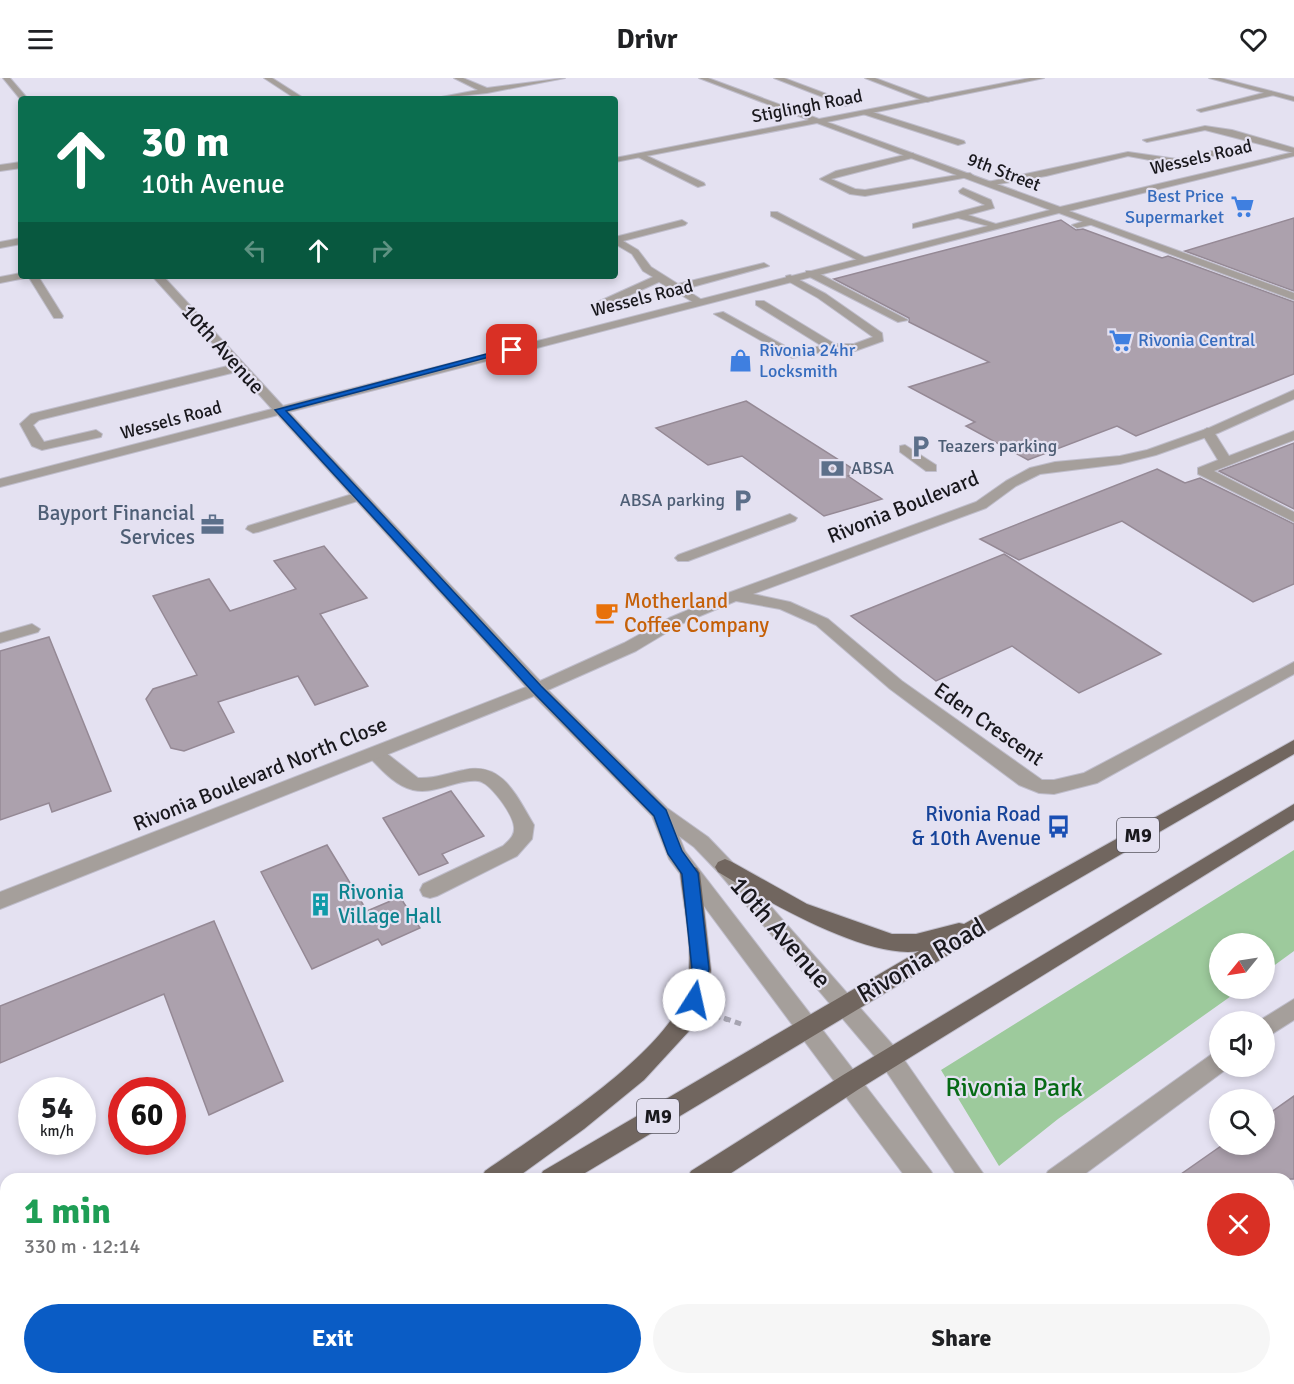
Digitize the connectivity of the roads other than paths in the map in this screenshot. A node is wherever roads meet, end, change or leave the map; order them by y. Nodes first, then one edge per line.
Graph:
1 (6, 78) edge
2 (267, 78) edge
3 (457, 78) edge
4 (537, 78) edge
5 (562, 78) edge
6 (702, 78) edge
7 (777, 78) edge
8 (868, 78) edge
9 (890, 78) edge
10 (974, 78) edge
11 (1041, 78) edge
12 (1212, 78) edge
13 (546, 81) junction
14 (961, 81) dead end
15 (487, 91) junction
16 (1271, 93) junction
17 (21, 96) edge
18 (296, 96) edge
19 (454, 96) edge
20 (947, 97) junction
21 (1294, 99) edge
22 (930, 100) junction
23 (849, 104) dead end
24 (1201, 110) dead end
25 (866, 112) junction
26 (822, 120) junction
27 (1147, 140) dead end
28 (961, 143) dead end
29 (1221, 152) dead end
30 (1294, 152) edge
31 (641, 155) junction
32 (913, 155) junction
33 (618, 159) edge
34 (18, 165) edge
35 (0, 168) edge
36 (970, 176) junction
37 (987, 183) junction
38 (702, 185) dead end
39 (963, 191) dead end
40 (1058, 210) junction
41 (774, 214) dead end
42 (958, 215) junction
43 (1091, 222) junction
44 (682, 223) dead end
45 (1077, 225) dead end
46 (916, 226) dead end
47 (993, 226) junction
48 (618, 239) edge
49 (18, 242) edge
50 (618, 242) edge
51 (0, 245) edge
52 (863, 259) junction
53 (764, 266) dead end
54 (810, 273) junction
55 (18, 277) edge
56 (659, 278) junction
57 (35, 279) edge
58 (160, 279) edge
59 (0, 280) edge
60 (785, 280) junction
61 (675, 288) junction
62 (1294, 297) edge
63 (698, 302) junction
64 (760, 303) dead end
65 (595, 307) dead end
66 (719, 315) dead end
67 (58, 316) dead end
68 (902, 320) dead end
69 (832, 347) junction
70 (240, 367) junction
71 (1294, 394) edge
72 (279, 410) junction
73 (1207, 432) junction
74 (96, 434) dead end
75 (1294, 435) edge
76 (905, 449) dead end
77 (1225, 461) junction
78 (931, 468) dead end
79 (0, 483) edge
80 (359, 496) junction
81 (790, 518) dead end
82 (1294, 518) edge
83 (253, 529) dead end
84 (683, 558) dead end
85 (734, 596) junction
86 (32, 629) dead end
87 (0, 638) edge
88 (1294, 668) edge
89 (537, 688) junction
90 (1294, 746) edge
91 (375, 753) junction
92 (1294, 811) edge
93 (660, 813) junction
94 (725, 867) junction
95 (690, 873) junction
96 (430, 890) dead end
97 (0, 901) edge
98 (982, 924) junction
99 (845, 1005) junction
100 (1294, 1008) edge
101 (1275, 1021) edge
102 (808, 1027) junction
103 (890, 1058) junction
104 (1209, 1069) edge
105 (851, 1082) junction
106 (502, 1173) edge
107 (562, 1173) edge
108 (709, 1173) edge
109 (918, 1173) edge
110 (970, 1173) edge
111 (1065, 1173) edge

1 - 17 street
2 - 18 street
3 - 15 street
4 - 13 street
5 - 13 street
6 - 26 street, 9th Street
7 - 23 street
8 - 22 street
9 - 20 street
10 - 14 street
11 - 20 street, Stiglingh Road
12 - 16 street
13 - 15 street
15 - 19 street
16 - 21 street
16 - 24 street
20 - 22 street, Stiglingh Road
22 - 25 street, Stiglingh Road
25 - 26 street, Stiglingh Road
25 - 28 street
26 - 31 street, Stiglingh Road
26 - 32 street, 9th Street
27 - 30 street
29 - 37 street
30 - 40 street, Wessels Road
31 - 33 street, Stiglingh Road
31 - 38 street
32 - 36 street, 9th Street
32 - 36 street
34 - 35 street
36 - 37 street, 9th Street
37 - 40 street, 9th Street
39 - 42 street
40 - 43 street, 9th Street
40 - 47 street, Wessels Road
41 - 52 street
42 - 46 street
42 - 47 street
43 - 45 street
43 - 62 street, 9th Street
44 - 48 street
47 - 52 street, Wessels Road
49 - 51 street
50 - 56 street
52 - 54 street, Wessels Road
53 - 61 street
54 - 60 street, Wessels Road
54 - 68 street
55 - 59 street
56 - 61 street
56 - 65 street
57 - 67 street
58 - 70 street, 10th Avenue
60 - 63 street, Wessels Road
60 - 69 street
61 - 63 street
63 - 72 street, Wessels Road
64 - 69 street
66 - 69 street
70 - 72 street, 10th Avenue
70 - 74 street
71 - 73 street, Rivonia Boulevard
72 - 79 street, Wessels Road
72 - 80 street, 10th Avenue
73 - 77 street
73 - 85 street, Rivonia Boulevard
75 - 77 street
76 - 78 street
77 - 82 street
80 - 83 street
80 - 89 street, 10th Avenue
81 - 84 street
85 - 88 street, Eden Crescent
85 - 89 street, Rivonia Boulevard
86 - 87 street
89 - 91 street, Rivonia Boulevard North Close
89 - 93 street, 10th Avenue
90 - 98 main road, Rivonia Road / M9
91 - 96 street
91 - 97 street, Rivonia Boulevard North Close
92 - 103 main road
93 - 94 street, 10th Avenue
93 - 95 street, 10th Avenue
94 - 98 main road
94 - 99 street, 10th Avenue
95 - 102 street, 10th Avenue
95 - 106 main road
98 - 99 main road, Rivonia Road / M9
99 - 102 main road, Rivonia Road / M9
99 - 103 street, 10th Avenue
100 - 101 street
102 - 105 street, 10th Avenue
102 - 107 main road, Rivonia Road / M9
103 - 105 main road
103 - 110 street, 10th Avenue
104 - 111 street
105 - 108 main road
105 - 109 street, 10th Avenue

